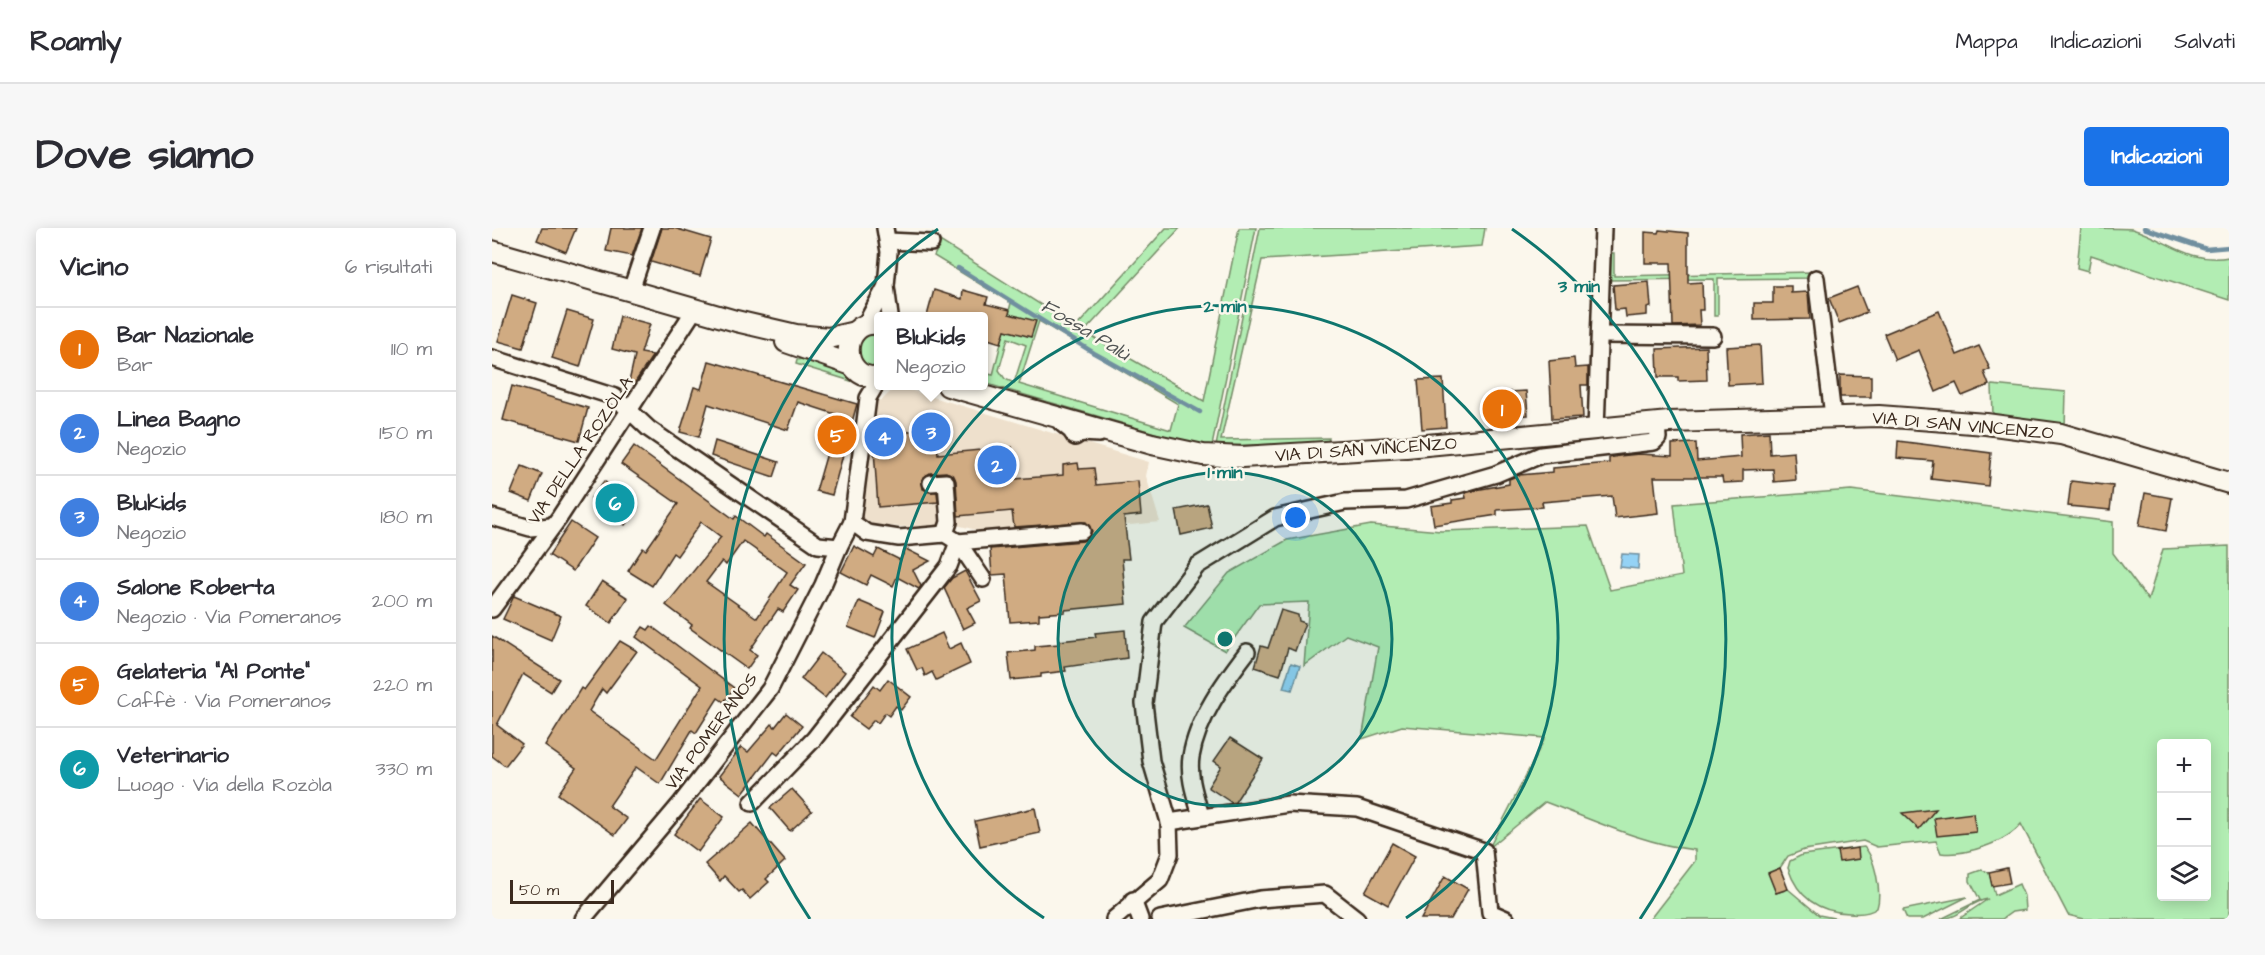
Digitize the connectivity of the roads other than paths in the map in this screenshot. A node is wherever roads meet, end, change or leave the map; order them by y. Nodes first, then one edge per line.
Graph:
1 (652, 228) edge
2 (1603, 228) edge
3 (886, 234) edge
4 (931, 243) dead end
5 (492, 251) edge
6 (1816, 278) dead end
7 (886, 286) junction
8 (631, 290) junction
9 (695, 309) junction
10 (890, 312) edge
11 (736, 321) junction
12 (866, 327) edge
13 (1601, 335) junction
14 (1713, 336) dead end
15 (492, 358) edge
16 (867, 374) edge
17 (968, 390) edge
18 (629, 411) junction
19 (1833, 416) junction
20 (1596, 430) junction
21 (1634, 434) junction
22 (931, 483) dead end
23 (2229, 483) edge
24 (492, 517) edge
25 (852, 522) junction
26 (551, 526) junction
27 (1082, 531) dead end
28 (951, 533) junction
29 (839, 547) junction
30 (983, 579) dead end
31 (492, 609) edge
32 (1247, 652) dead end
33 (752, 803) dead end
34 (1201, 816) junction
35 (1169, 822) junction
36 (1133, 900) junction
37 (583, 919) edge
38 (1114, 919) edge
39 (1140, 919) edge
40 (1160, 919) edge
41 (1357, 919) edge
42 (1506, 919) edge

1 - 8 street
2 - 13 street
3 - 4 street
3 - 7 street
5 - 8 main road
6 - 19 street
7 - 10 street
7 - 12 street
8 - 9 main road
9 - 11 main road
9 - 18 street, VIA DELLA ROZÒLA
11 - 12 main road
11 - 16 main road
12 - 16 main road
13 - 14 street
13 - 20 street
15 - 18 street
16 - 25 street, VIA POMERANOS
17 - 20 main road, VIA DI SAN VINCENZO
18 - 26 street, VIA DELLA ROZÒLA
18 - 29 street
19 - 21 main road, VIA DI SAN VINCENZO
19 - 23 main road, VIA DI SAN VINCENZO
20 - 21 main road, VIA DI SAN VINCENZO
21 - 35 street
22 - 28 street
24 - 26 street
25 - 28 street
25 - 29 street, VIA POMERANOS
26 - 31 street, VIA DELLA ROZÒLA
27 - 28 street
28 - 30 street
28 - 33 street
29 - 37 street, VIA POMERANOS
32 - 34 street
34 - 35 street
34 - 42 street
35 - 36 street
36 - 38 street
36 - 39 street
40 - 41 street

